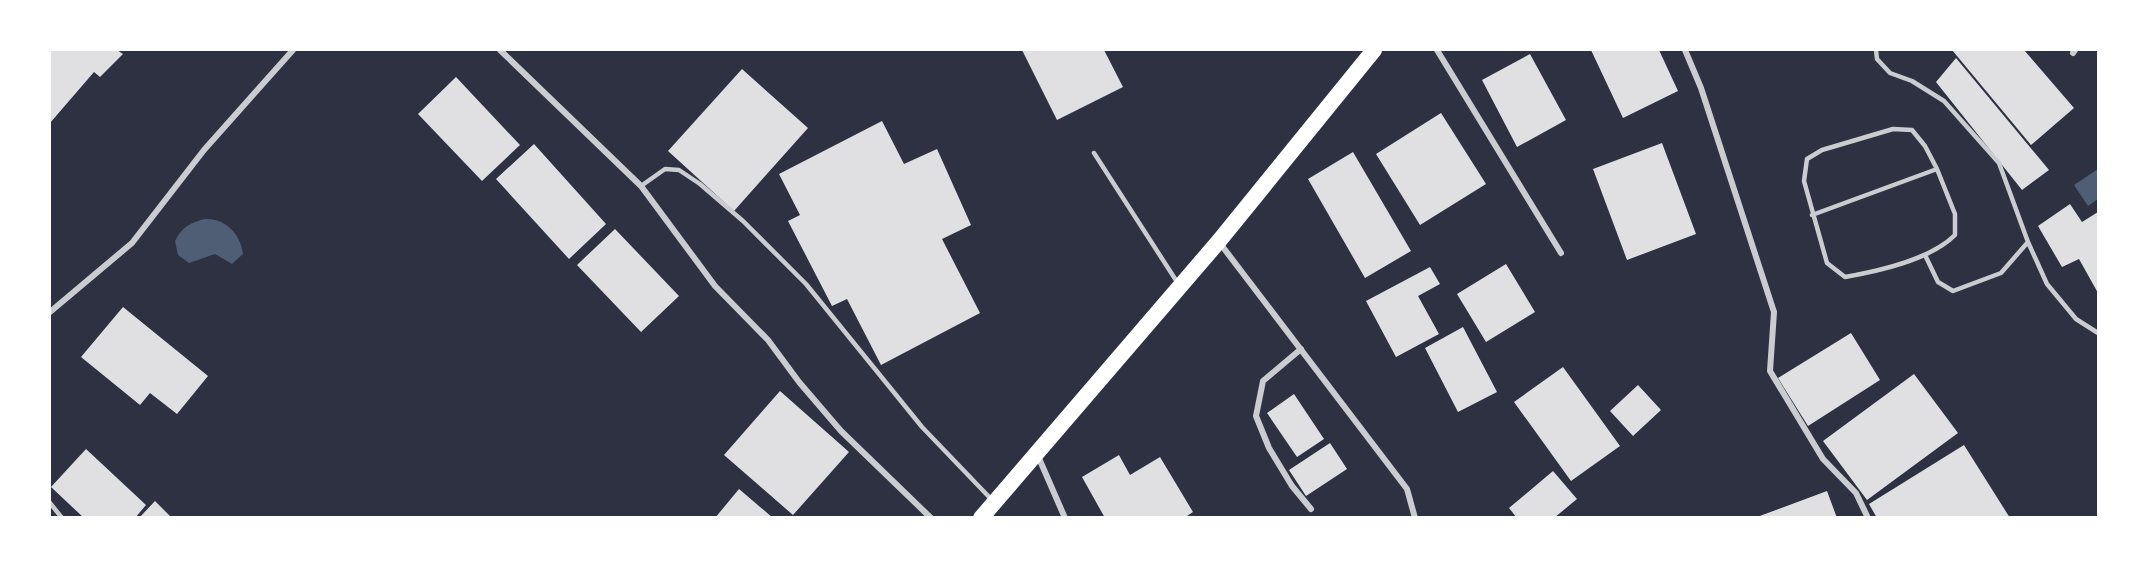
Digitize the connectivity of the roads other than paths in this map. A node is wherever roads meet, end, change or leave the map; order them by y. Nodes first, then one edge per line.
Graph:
1 (293, 50) edge
2 (500, 50) edge
3 (1374, 50) edge
4 (1437, 50) edge
5 (1685, 50) edge
6 (1876, 50) edge
7 (1094, 153) dead end
8 (1937, 170) junction
9 (641, 186) junction
10 (1812, 215) junction
11 (1219, 241) junction
12 (2028, 242) junction
13 (1562, 253) dead end
14 (1925, 255) junction
15 (1180, 287) junction
16 (50, 312) edge
17 (2098, 333) edge
18 (1300, 349) junction
19 (1037, 453) junction
20 (994, 502) junction
21 (50, 503) edge
22 (1311, 509) dead end
23 (62, 518) edge
24 (931, 518) edge
25 (981, 518) edge
26 (1065, 518) edge
27 (1415, 518) edge
28 (1868, 518) edge

1 - 16 street
2 - 9 street
3 - 11 highway
4 - 13 street
5 - 28 street
6 - 12 lane
7 - 15 lane
8 - 10 lane
8 - 10 lane
8 - 14 lane
9 - 20 lane
9 - 24 street
10 - 14 lane
11 - 15 highway
11 - 18 street
12 - 14 lane
12 - 17 lane
15 - 19 highway
18 - 22 street
18 - 27 street
19 - 20 highway
19 - 26 street
20 - 25 highway
21 - 23 lane

